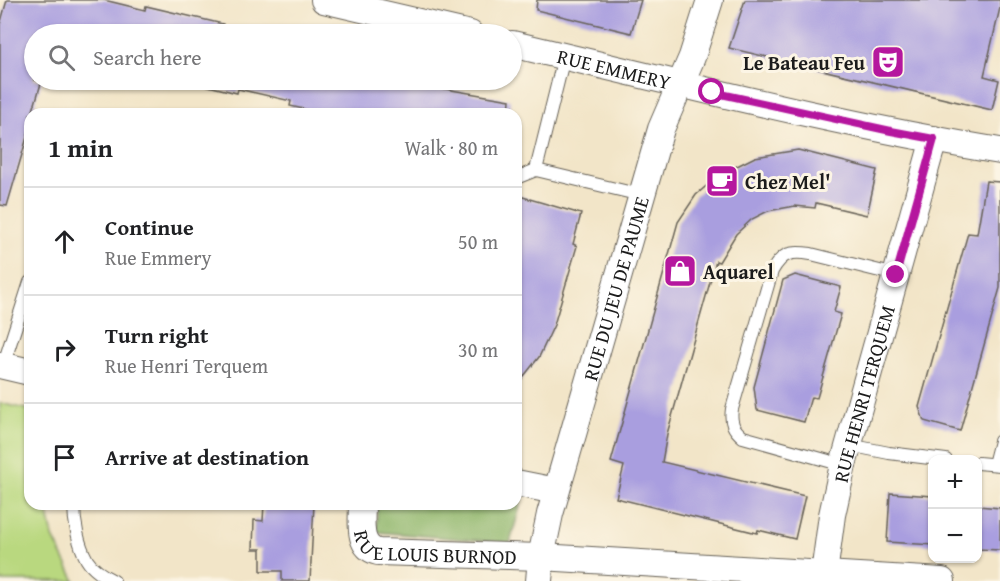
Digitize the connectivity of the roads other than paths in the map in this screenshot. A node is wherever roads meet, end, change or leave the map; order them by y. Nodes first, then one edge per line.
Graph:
1 (324, 0) edge
2 (710, 0) edge
3 (427, 24) edge
4 (522, 46) edge
5 (564, 57) junction
6 (680, 84) junction
7 (934, 139) junction
8 (1000, 151) edge
9 (536, 170) junction
10 (522, 176) edge
11 (641, 195) junction
12 (896, 275) junction
13 (24, 300) edge
14 (2, 365) edge
15 (24, 370) edge
16 (1000, 441) edge
17 (846, 455) junction
18 (928, 457) edge
19 (982, 463) edge
20 (997, 465) edge
21 (522, 484) edge
22 (556, 491) junction
23 (74, 510) edge
24 (362, 510) edge
25 (540, 569) edge
26 (824, 577) edge
27 (114, 581) edge
28 (942, 581) edge

1 - 3 street
2 - 6 street, RUE DU JEU DE PAUME
4 - 5 street, RUE EMMERY
5 - 6 street, RUE EMMERY
5 - 9 lane
6 - 7 street, RUE EMMERY
6 - 11 street, RUE DU JEU DE PAUME
7 - 8 street, RUE EMMERY
7 - 12 street, RUE HENRI TERQUEM
9 - 10 lane
9 - 11 lane
11 - 22 street, RUE DU JEU DE PAUME
12 - 17 street, RUE HENRI TERQUEM
12 - 17 lane
13 - 14 lane
14 - 15 street
16 - 20 lane
17 - 18 lane
17 - 26 street, RUE HENRI TERQUEM
19 - 20 lane
21 - 22 street
22 - 25 street, RUE DU JEU DE PAUME
23 - 27 lane
24 - 25 street, RUE LOUIS BURNOD
25 - 26 street
26 - 28 street

